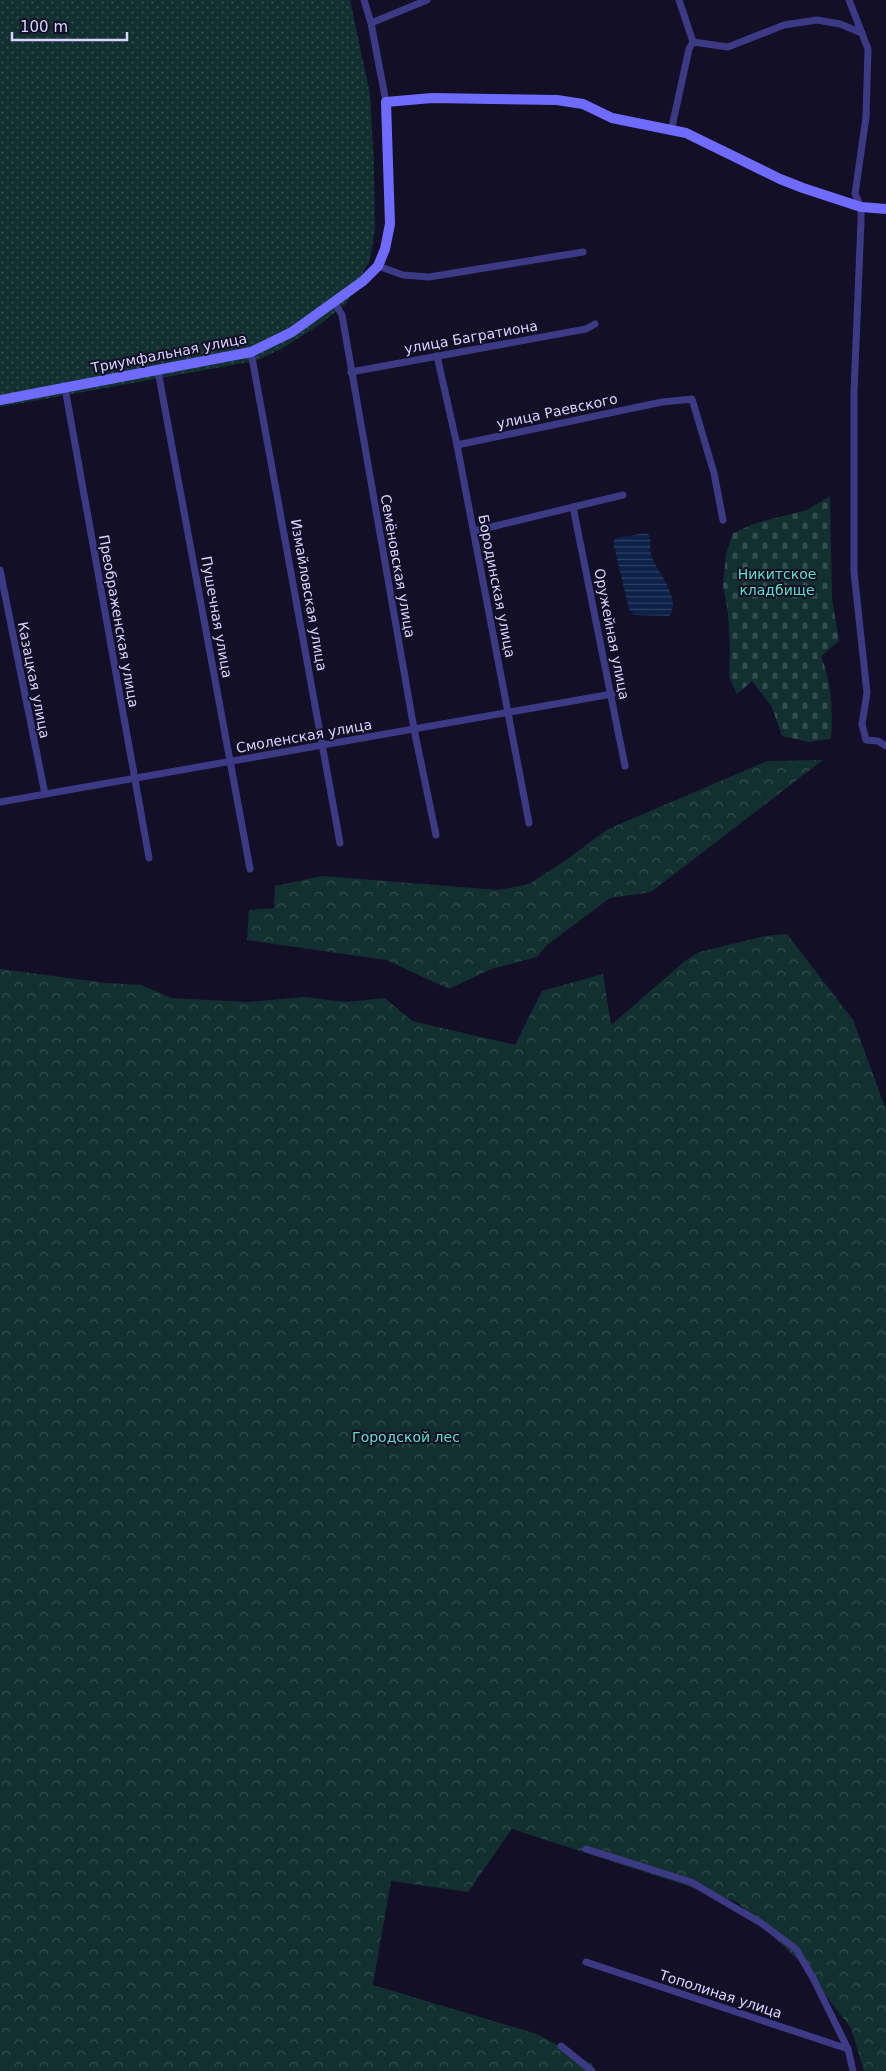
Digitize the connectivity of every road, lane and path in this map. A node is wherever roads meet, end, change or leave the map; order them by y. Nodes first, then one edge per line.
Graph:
1 (364, 0) edge
2 (427, 0) edge
3 (679, 0) edge
4 (849, 0) edge
5 (371, 23) junction
6 (862, 33) junction
7 (693, 42) junction
8 (386, 102) junction
9 (672, 130) junction
10 (861, 207) junction
11 (886, 209) edge
12 (583, 252) dead end
13 (378, 266) junction
14 (334, 302) junction
15 (595, 324) dead end
16 (252, 352) junction
17 (437, 356) junction
18 (158, 371) junction
19 (351, 372) junction
20 (65, 388) junction
21 (0, 400) edge
22 (457, 445) junction
23 (623, 495) dead end
24 (574, 507) junction
25 (723, 520) dead end
26 (474, 531) junction
27 (0, 570) edge
28 (612, 694) junction
29 (509, 712) junction
30 (414, 729) junction
31 (324, 745) junction
32 (886, 746) edge
33 (231, 761) junction
34 (625, 766) dead end
35 (135, 778) junction
36 (45, 794) junction
37 (0, 802) edge
38 (529, 823) dead end
39 (436, 835) dead end
40 (340, 843) dead end
41 (149, 858) dead end
42 (250, 869) dead end
43 (586, 1849) dead end
44 (586, 1962) dead end
45 (561, 2046) dead end
46 (848, 2049) junction
47 (592, 2071) edge
48 (853, 2071) edge

1 - 5 street, Триумфальная улица
2 - 5 street
3 - 7 street
4 - 6 street
5 - 8 street, Триумфальная улица
6 - 7 street
6 - 10 street
7 - 9 street
8 - 9 street
8 - 13 street, Триумфальная улица
9 - 10 street
10 - 11 street
10 - 32 street
12 - 13 street
13 - 14 street, Триумфальная улица
14 - 16 street, Триумфальная улица
14 - 19 street, Семёновская улица
15 - 17 street, улица Багратиона
16 - 18 street, Триумфальная улица
16 - 31 street, Измайловская улица
17 - 19 street, улица Багратиона
17 - 22 street, Бородинская улица
18 - 20 street, Триумфальная улица
18 - 33 street, Пушечная улица
19 - 30 street, Семёновская улица
20 - 21 street, Триумфальная улица
20 - 35 street, Преображенская улица
22 - 25 street, улица Раевского
22 - 26 street, Бородинская улица
23 - 24 street
24 - 26 street
24 - 28 street, Оружейная улица
26 - 29 street, Бородинская улица
27 - 36 street, Казацкая улица
28 - 29 street, Смоленская улица
28 - 34 street, Оружейная улица
29 - 30 street, Смоленская улица
29 - 38 street, Бородинская улица
30 - 31 street, Смоленская улица
30 - 39 street, Семёновская улица
31 - 33 street, Смоленская улица
31 - 40 street, Измайловская улица
33 - 35 street, Смоленская улица
33 - 42 street, Пушечная улица
35 - 36 street, Смоленская улица
35 - 41 street, Преображенская улица
36 - 37 street, Смоленская улица
43 - 46 street
44 - 46 street, Тополиная улица
45 - 47 street
46 - 48 street

